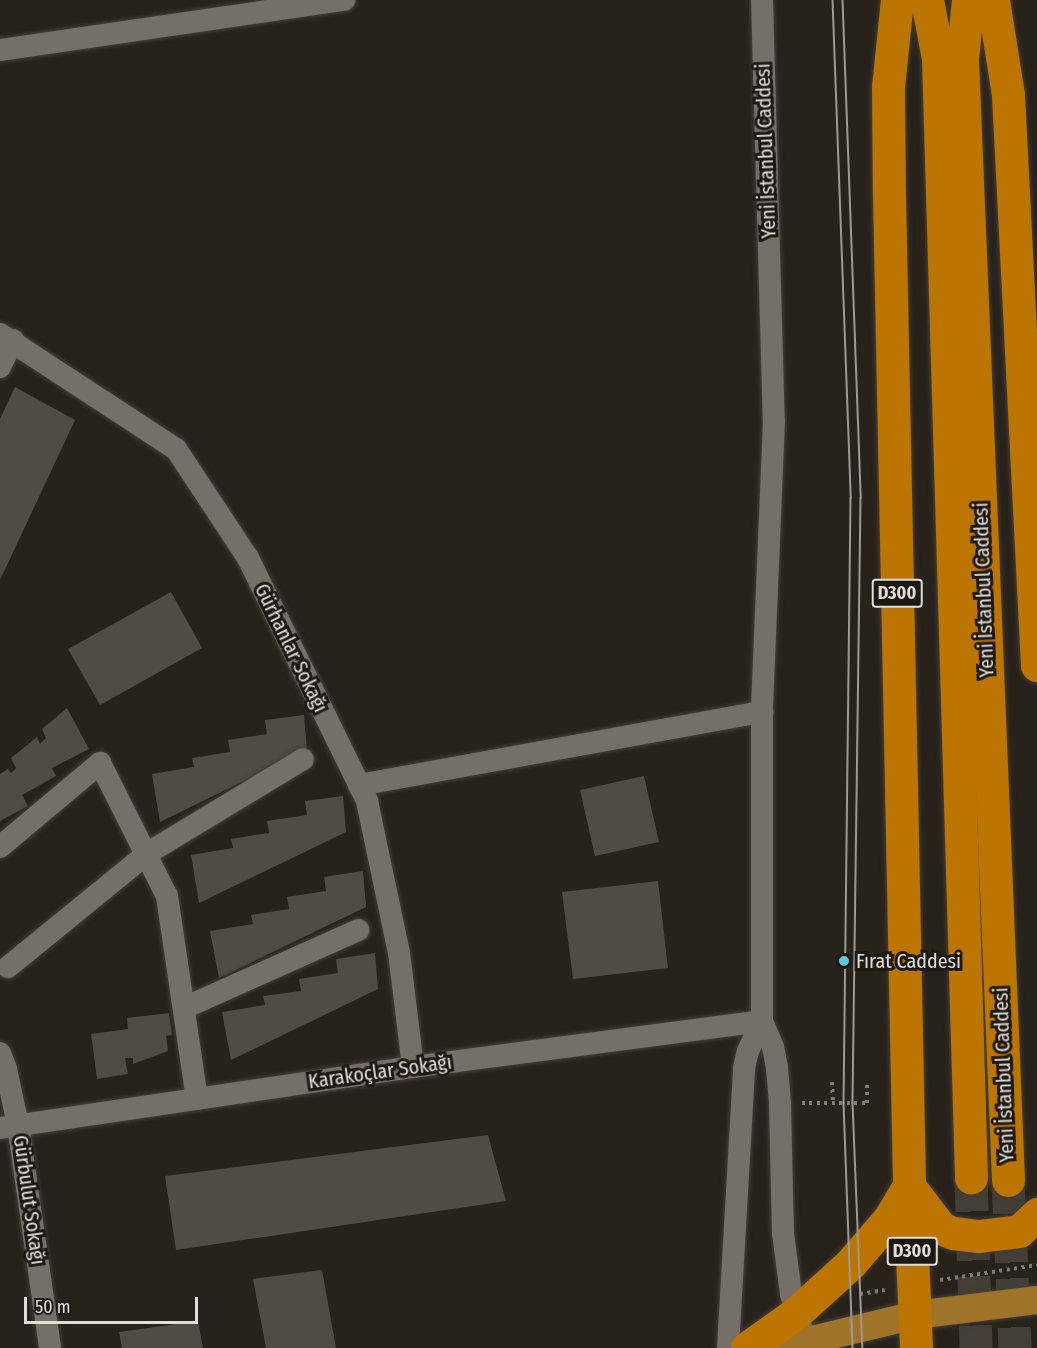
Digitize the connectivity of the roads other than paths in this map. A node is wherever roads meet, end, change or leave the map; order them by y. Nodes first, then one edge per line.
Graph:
1 (344, 0) edge
2 (762, 0) edge
3 (897, 0) edge
4 (927, 0) edge
5 (968, 0) edge
6 (993, 0) edge
7 (0, 50) edge
8 (7, 337) edge
9 (0, 367) edge
10 (1037, 665) edge
11 (762, 712) junction
12 (303, 759) dead end
13 (359, 785) junction
14 (0, 847) edge
15 (148, 853) junction
16 (358, 930) dead end
17 (8, 967) dead end
18 (184, 1008) junction
19 (762, 1022) junction
20 (0, 1053) edge
21 (413, 1067) junction
22 (197, 1099) junction
23 (9, 1126) edge
24 (971, 1178) tunnel mouth
25 (1008, 1180) tunnel mouth
26 (909, 1186) junction
27 (1037, 1214) edge
28 (1037, 1300) edge
29 (915, 1315) junction
30 (802, 1326) junction
31 (50, 1348) edge
32 (728, 1348) edge
33 (747, 1348) edge
34 (778, 1348) edge
35 (916, 1348) edge

1 - 7 street
2 - 11 street, Yeni İstanbul Caddesi
3 - 26 highway, D300
4 - 24 highway, Yeni İstanbul Caddesi
5 - 25 highway, Yeni İstanbul Caddesi
6 - 10 highway
8 - 9 street
8 - 13 street, Gürhanlar Sokağı
11 - 13 street
11 - 19 street, Yeni İstanbul Caddesi
12 - 15 street
13 - 21 street, Gürhanlar Sokağı
14 - 15 street
15 - 17 street
15 - 18 street
16 - 18 street
18 - 22 street
19 - 21 street, Karakoçlar Sokağı
19 - 30 street, Yeni İstanbul Caddesi
19 - 32 street, Yeni İstanbul Caddesi
20 - 23 street, Gürbulut Sokağı
21 - 22 street, Karakoçlar Sokağı
22 - 23 street, Karakoçlar Sokağı
23 - 31 street, Gürbulut Sokağı
26 - 27 highway
26 - 29 highway, D300
26 - 30 highway
28 - 29 main road
29 - 30 main road
29 - 35 highway, D300
30 - 33 highway
30 - 34 main road

